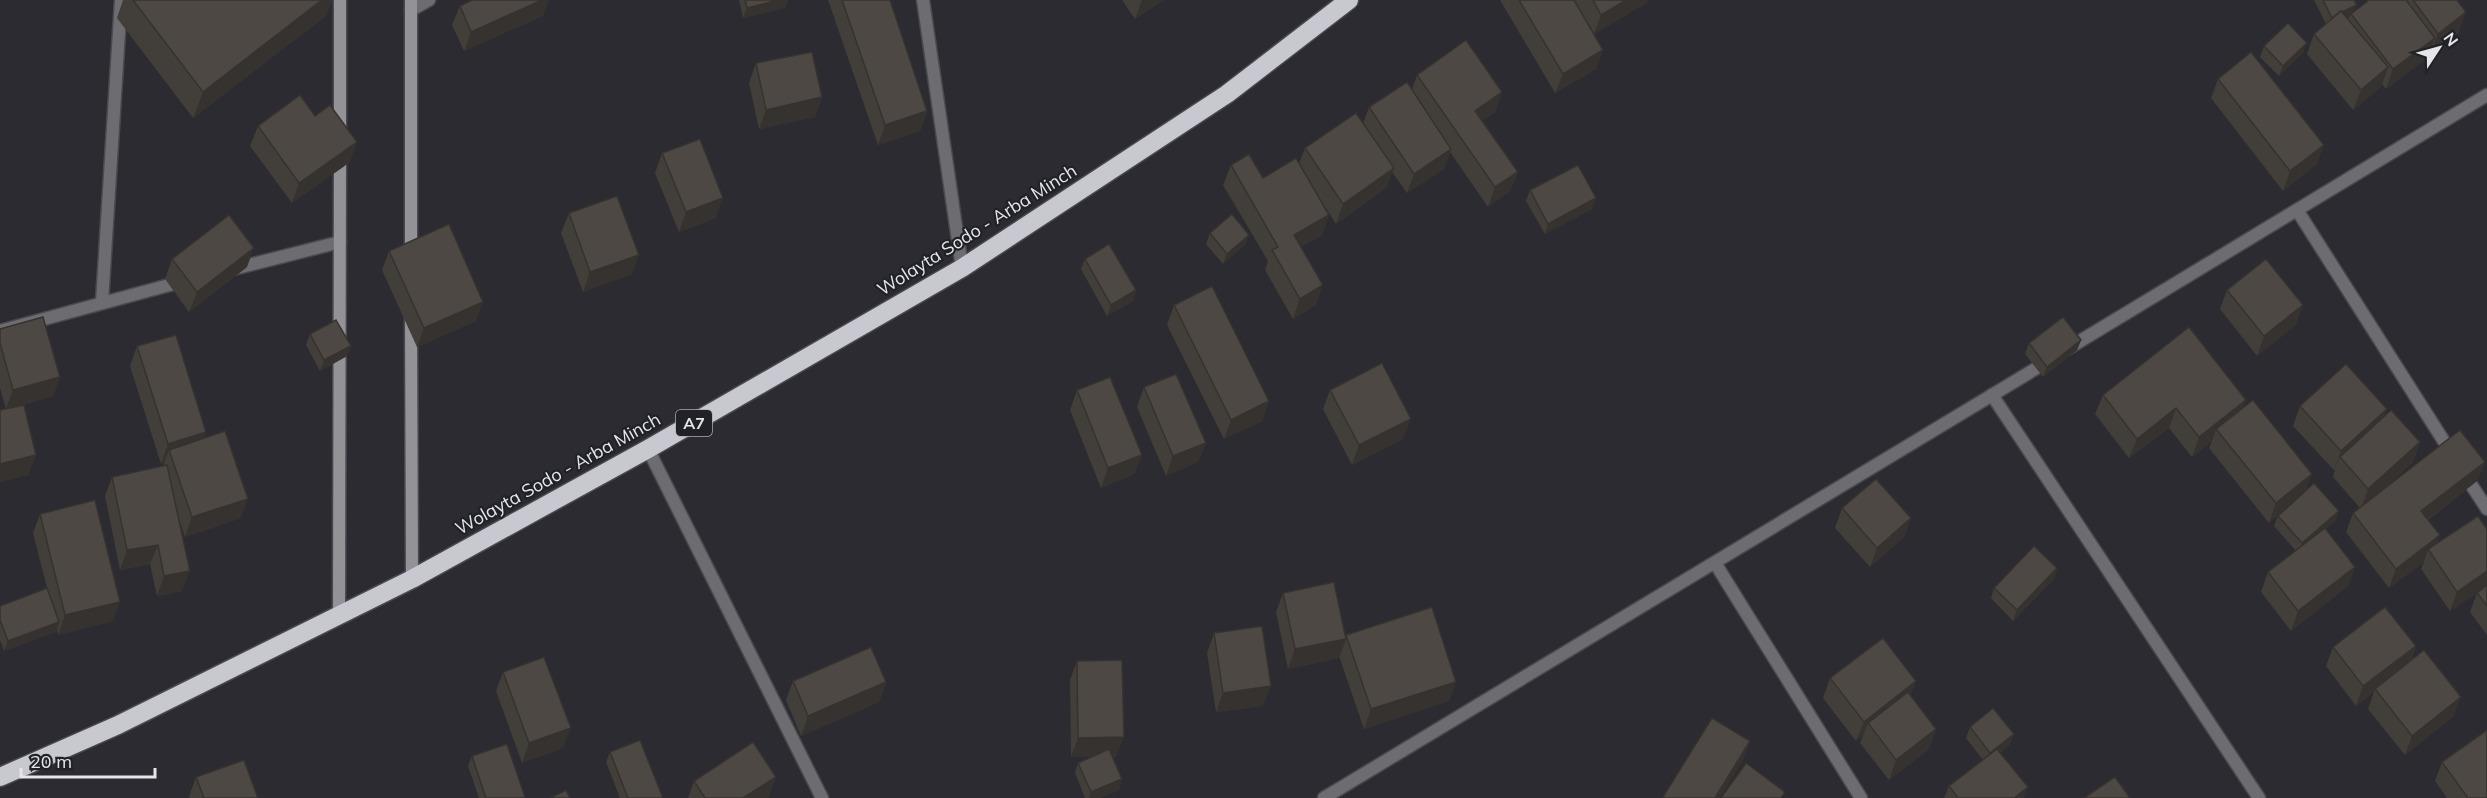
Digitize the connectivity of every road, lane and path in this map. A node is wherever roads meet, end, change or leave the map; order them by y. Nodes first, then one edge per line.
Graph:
1 (121, 0) edge
2 (340, 0) edge
3 (429, 0) edge
4 (923, 0) edge
5 (1348, 0) edge
6 (411, 5) edge
7 (2487, 95) edge
8 (2297, 210) junction
9 (340, 242) junction
10 (962, 268) junction
11 (411, 271) edge
12 (215, 274) edge
13 (192, 279) edge
14 (102, 302) junction
15 (411, 307) edge
16 (0, 330) edge
17 (1992, 395) junction
18 (648, 449) junction
19 (2487, 509) edge
20 (1715, 563) junction
21 (412, 579) junction
22 (339, 615) junction
23 (0, 777) edge
24 (822, 798) edge
25 (1324, 798) edge
26 (1861, 798) edge
27 (2259, 798) edge

1 - 14 street
2 - 9 street
3 - 6 street
4 - 10 street
5 - 10 highway, Wolayta Sodo - Arba Minch / A7
6 - 11 street
7 - 8 street
8 - 17 street
8 - 19 street
9 - 12 street
9 - 22 street
10 - 18 highway, Wolayta Sodo - Arba Minch / A7
13 - 14 street
14 - 16 street
15 - 21 street
17 - 20 street
17 - 27 street
18 - 21 highway, Wolayta Sodo - Arba Minch / A7
18 - 24 street
20 - 25 street
20 - 26 street
21 - 22 highway, Wolayta Sodo - Arba Minch / A7
22 - 23 highway, Wolayta Sodo - Arba Minch / A7

